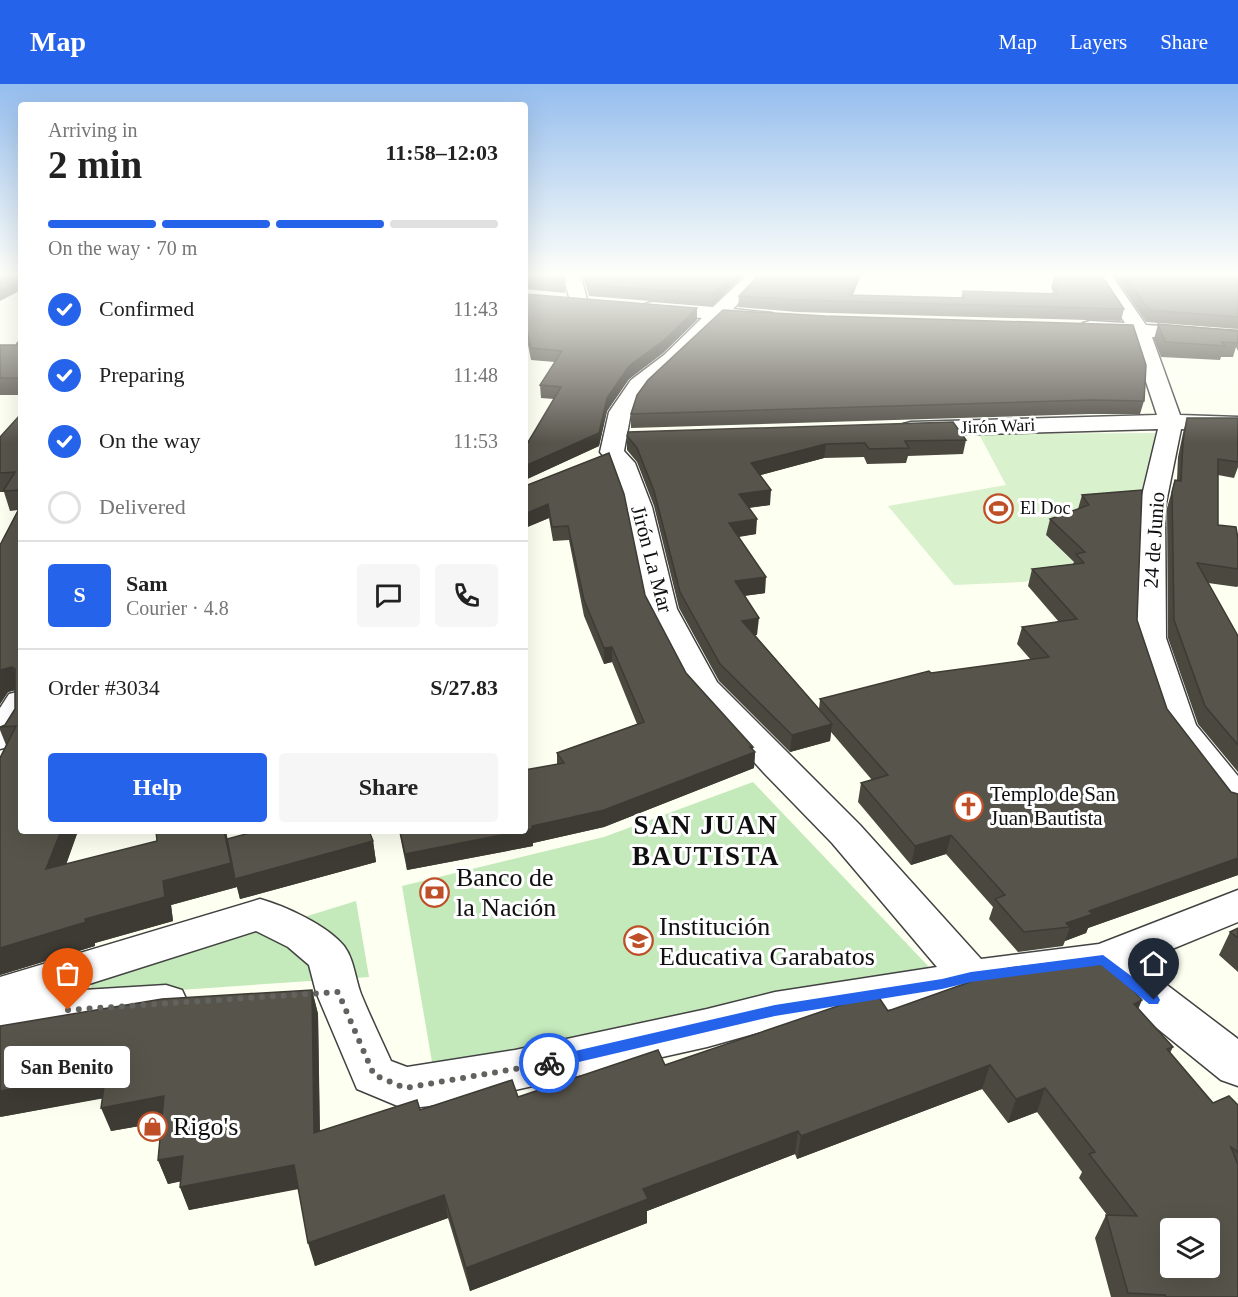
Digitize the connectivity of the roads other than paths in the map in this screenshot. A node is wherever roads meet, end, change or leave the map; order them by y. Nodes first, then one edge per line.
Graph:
1 (1139, 329) edge
2 (701, 330) edge
3 (1147, 330) edge
4 (1238, 337) edge
5 (1171, 422) junction
6 (1238, 424) edge
7 (885, 429) edge
8 (18, 706) edge
9 (0, 738) edge
10 (1238, 801) edge
11 (1238, 905) edge
12 (1103, 960) junction
13 (971, 977) junction
14 (0, 995) edge
15 (210, 1000) edge
16 (0, 1014) edge
17 (1238, 1066) edge

1 - 5 street
2 - 13 street, Jirón La Mar
3 - 4 street
5 - 6 street, Jirón Wari
5 - 7 street, Jirón Wari
5 - 10 street, 24 de Junio
8 - 9 street
11 - 12 street
12 - 13 street
12 - 17 street
13 - 14 street
15 - 16 street

